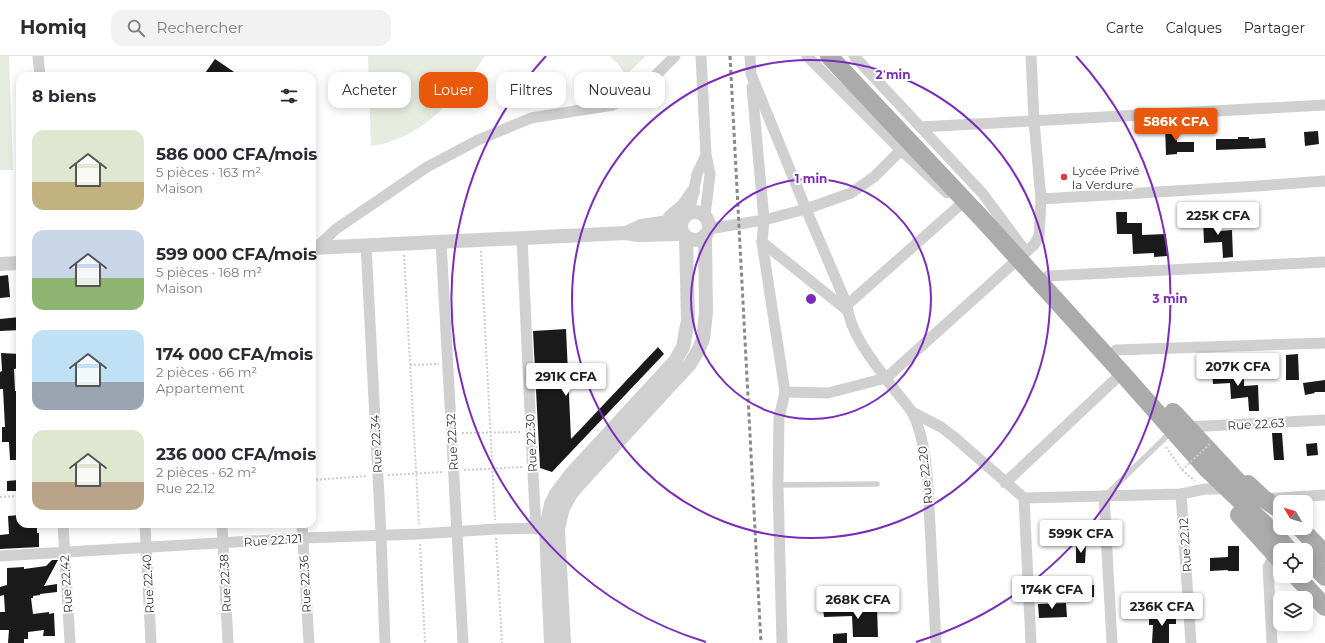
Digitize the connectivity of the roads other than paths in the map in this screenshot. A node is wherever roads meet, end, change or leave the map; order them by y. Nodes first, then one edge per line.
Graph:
1 (38, 56) edge
2 (675, 56) edge
3 (701, 56) edge
4 (750, 56) edge
5 (807, 56) edge
6 (829, 56) edge
7 (841, 56) edge
8 (854, 56) edge
9 (858, 56) edge
10 (1031, 56) edge
11 (40, 72) edge
12 (751, 74) junction
13 (1325, 105) edge
14 (1034, 121) junction
15 (920, 126) junction
16 (901, 150) junction
17 (706, 155) junction
18 (1325, 181) edge
19 (693, 192) junction
20 (1041, 199) junction
21 (960, 205) junction
22 (806, 209) junction
23 (686, 217) junction
24 (764, 220) junction
25 (663, 222) junction
26 (706, 227) junction
27 (626, 233) junction
28 (684, 236) junction
29 (522, 237) junction
30 (441, 241) junction
31 (762, 242) junction
32 (366, 245) junction
33 (316, 246) edge
34 (316, 248) edge
35 (1022, 255) junction
36 (1325, 262) edge
37 (16, 263) edge
38 (0, 264) edge
39 (1048, 276) junction
40 (848, 308) junction
41 (1325, 343) edge
42 (1116, 350) junction
43 (1122, 373) junction
44 (886, 378) junction
45 (785, 392) junction
46 (912, 412) junction
47 (1325, 420) edge
48 (1173, 433) junction
49 (1211, 457) junction
50 (1005, 483) junction
51 (877, 484) dead end
52 (778, 485) junction
53 (1211, 489) junction
54 (1181, 494) junction
55 (1104, 496) junction
56 (1325, 496) edge
57 (1024, 498) junction
58 (1264, 499) junction
59 (1273, 516) edge
60 (1273, 520) edge
61 (62, 528) edge
62 (145, 528) edge
63 (222, 528) edge
64 (302, 528) edge
65 (547, 529) junction
66 (457, 531) junction
67 (381, 534) junction
68 (1287, 535) edge
69 (1307, 535) edge
70 (303, 538) junction
71 (223, 543) junction
72 (1295, 543) edge
73 (1273, 547) edge
74 (146, 548) junction
75 (64, 553) junction
76 (1325, 554) edge
77 (0, 556) edge
78 (1273, 562) edge
79 (1313, 564) edge
80 (1313, 575) edge
81 (1325, 577) edge
82 (1303, 583) edge
83 (1325, 588) edge
84 (1325, 607) edge
85 (70, 643) edge
86 (151, 643) edge
87 (228, 643) edge
88 (309, 643) edge
89 (385, 643) edge
90 (463, 643) edge
91 (551, 643) edge
92 (564, 643) edge
93 (782, 643) edge
94 (936, 643) edge
95 (1031, 643) edge
96 (1112, 643) edge
97 (1191, 643) edge
98 (1272, 643) edge

1 - 11 street
2 - 33 street
3 - 17 street
4 - 12 street
5 - 16 street
6 - 35 main road
7 - 35 main road
8 - 9 street
8 - 15 street
10 - 14 street
12 - 22 street, Rue 22.20
12 - 24 street
13 - 14 street
14 - 15 street
14 - 20 street
15 - 35 street
16 - 21 street
16 - 22 street
17 - 19 street
17 - 26 street
18 - 20 street
19 - 23 street
19 - 25 street
20 - 35 street
21 - 35 street
21 - 40 street
22 - 24 street
22 - 40 street, Rue 22.20
23 - 25 street
23 - 26 street
23 - 28 street
24 - 26 street
24 - 31 street
25 - 27 street
26 - 28 street
26 - 65 street
27 - 28 street
27 - 29 street
28 - 65 street
29 - 30 street
29 - 65 street, Rue 22.30
30 - 32 street
30 - 66 street, Rue 22.32
31 - 40 street
31 - 45 street
32 - 34 street
32 - 67 street, Rue 22.34
35 - 39 main road
35 - 43 main road
35 - 44 street
36 - 39 street
37 - 38 street
39 - 42 main road
40 - 44 street, Rue 22.20
41 - 42 street
42 - 48 main road
43 - 48 main road
43 - 50 street
44 - 45 street
44 - 46 street, Rue 22.20
45 - 52 street
46 - 50 street
46 - 94 street, Rue 22.20
47 - 48 street, Rue 22.63
48 - 49 main road
48 - 55 lane
49 - 53 main road
49 - 58 main road
49 - 60 main road
50 - 57 street
51 - 52 lane
52 - 93 street
53 - 54 street
53 - 73 main road
54 - 55 street
54 - 97 street, Rue 22.12
55 - 57 street
55 - 96 street
56 - 58 street
57 - 95 street
58 - 59 main road
61 - 75 street, Rue 22.42
62 - 74 street, Rue 22.40
63 - 71 street, Rue 22.38
64 - 70 street, Rue 22.36
65 - 66 street, Rue 22.121
65 - 91 street, Rue 22.30
65 - 92 street, Rue 22.30
66 - 67 street, Rue 22.121
66 - 90 street, Rue 22.32
67 - 70 street, Rue 22.121
67 - 89 street, Rue 22.34
68 - 72 main road
69 - 76 main road
70 - 71 street, Rue 22.121
70 - 88 street, Rue 22.36
71 - 74 street, Rue 22.121
71 - 87 street, Rue 22.38
74 - 75 street, Rue 22.121
74 - 86 street, Rue 22.40
75 - 77 street, Rue 22.121
75 - 85 street, Rue 22.42
78 - 98 street
79 - 81 main road
80 - 83 main road
82 - 84 main road

